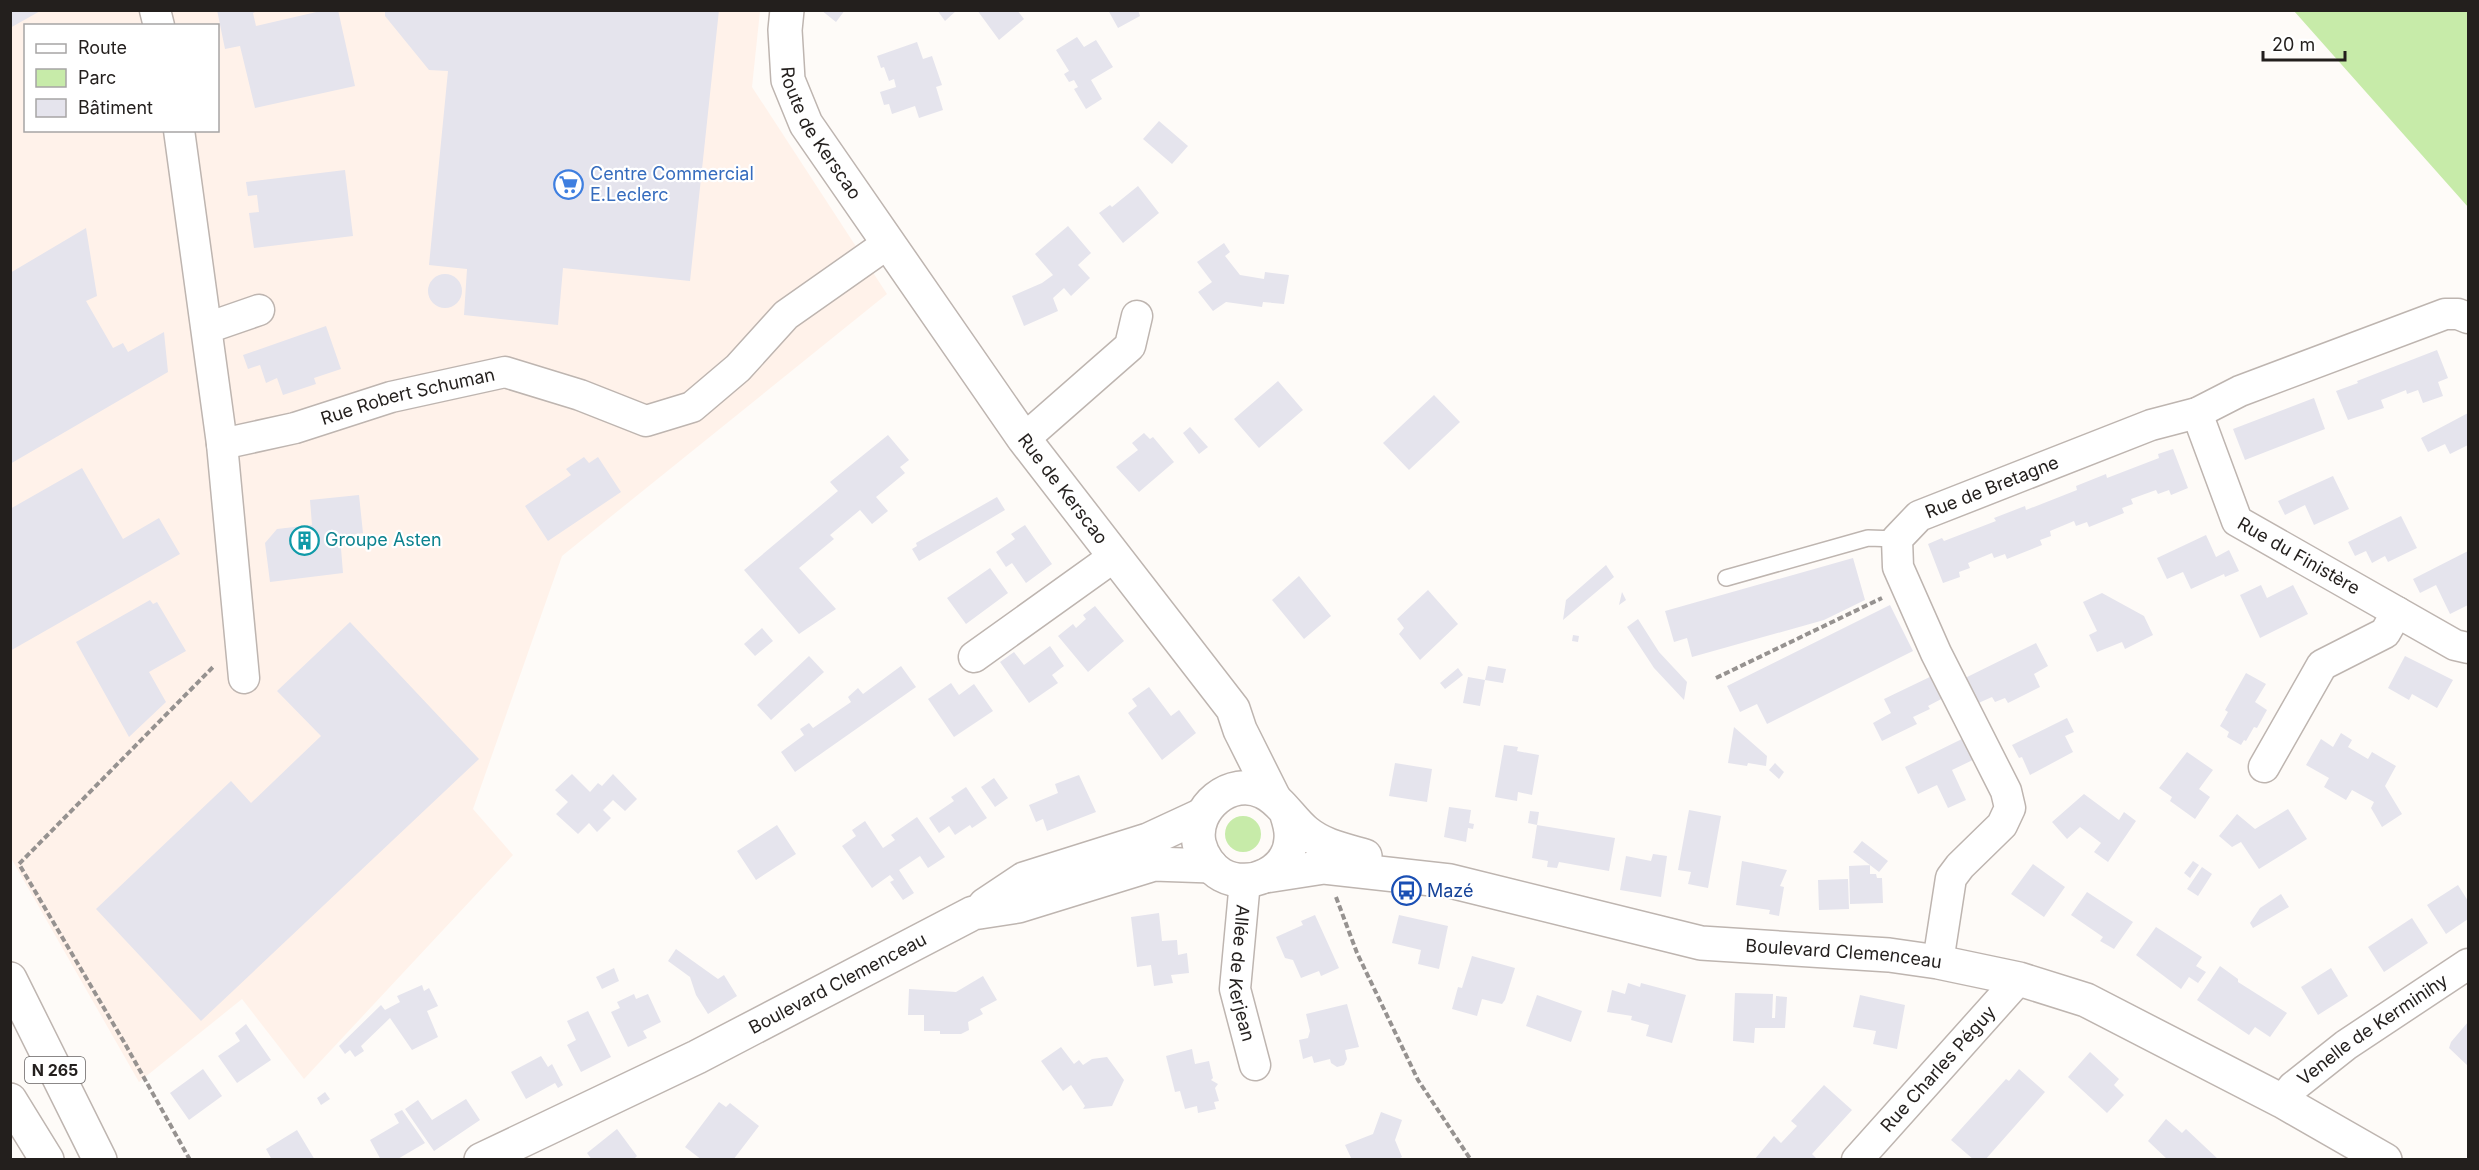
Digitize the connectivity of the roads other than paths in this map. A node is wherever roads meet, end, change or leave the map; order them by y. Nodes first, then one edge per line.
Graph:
1 (787, 10) edge
2 (179, 132) edge
3 (887, 244) junction
4 (260, 310) dead end
5 (1137, 316) dead end
6 (2469, 318) edge
7 (207, 328) junction
8 (2197, 413) junction
9 (1024, 439) junction
10 (222, 444) junction
11 (1897, 539) junction
12 (1115, 556) junction
13 (1726, 578) dead end
14 (2397, 612) junction
15 (2469, 648) edge
16 (974, 657) dead end
17 (244, 678) dead end
18 (1240, 730) junction
19 (2264, 767) dead end
20 (1280, 805) junction
21 (1210, 806) junction
22 (1211, 866) junction
23 (1255, 878) junction
24 (1450, 881) junction
25 (973, 913) junction
26 (1938, 962) junction
27 (2469, 964) edge
28 (10, 979) edge
29 (2019, 979) junction
30 (10, 1025) edge
31 (1255, 1065) dead end
32 (10, 1100) edge
33 (2282, 1101) junction
34 (47, 1160) edge
35 (93, 1160) edge
36 (100, 1160) edge
37 (480, 1160) edge
38 (1857, 1160) edge
39 (2385, 1160) edge

1 - 3 main road, Route de Kerscao
2 - 7 street
3 - 9 main road, Rue de Kerscao
3 - 10 street, Rue Robert Schuman
4 - 7 street
5 - 9 street
6 - 8 street, Rue de Bretagne
7 - 10 street
8 - 11 street, Rue de Bretagne
8 - 14 street, Rue du Finistère
9 - 12 main road, Rue de Kerscao
10 - 17 street
11 - 13 lane
11 - 26 street
12 - 16 street
12 - 18 main road, Rue de Kerscao
14 - 15 street, Rue du Finistère
14 - 19 street
18 - 20 main road, Rue de Kerscao
18 - 21 main road
20 - 21 main road
20 - 23 main road
20 - 24 main road
21 - 22 main road
21 - 25 main road
22 - 23 main road
22 - 25 main road, Boulevard Clemenceau
23 - 24 main road, Boulevard Clemenceau
23 - 31 street, Allée de Kerjean
24 - 26 main road, Boulevard Clemenceau
25 - 37 main road, Boulevard Clemenceau
26 - 29 main road, Boulevard Clemenceau
27 - 33 street, Venelle de Kerminihy
28 - 36 main road, N 265
29 - 33 main road, Boulevard Clemenceau
29 - 38 street, Rue Charles Péguy
30 - 35 main road
32 - 34 main road
33 - 39 main road, Boulevard Clemenceau

